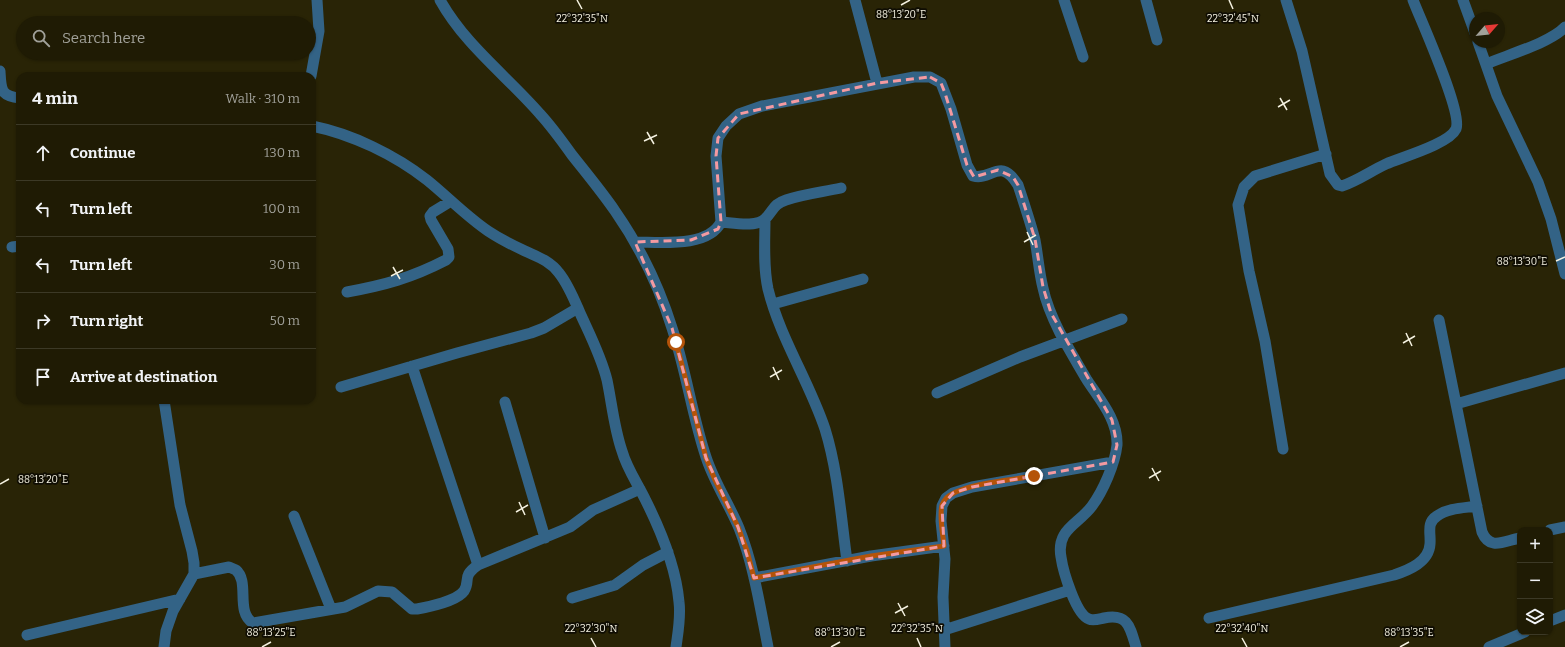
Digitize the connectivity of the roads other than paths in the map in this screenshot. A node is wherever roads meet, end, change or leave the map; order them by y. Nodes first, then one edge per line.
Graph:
1 (317, 0) edge
2 (440, 0) edge
3 (855, 0) edge
4 (1064, 0) edge
5 (1146, 0) edge
6 (1286, 0) edge
7 (1413, 0) edge
8 (1463, 0) edge
9 (1469, 16) edge
10 (1565, 27) edge
11 (1157, 40) dead end
12 (316, 47) edge
13 (1480, 48) edge
14 (1083, 57) dead end
15 (314, 60) edge
16 (1486, 64) junction
17 (0, 71) edge
18 (312, 72) edge
19 (877, 83) junction
20 (16, 98) edge
21 (316, 127) edge
22 (1326, 154) junction
23 (841, 188) dead end
24 (451, 201) junction
25 (765, 219) junction
26 (721, 222) junction
27 (635, 242) junction
28 (1564, 269) edge
29 (863, 279) dead end
30 (347, 292) dead end
31 (773, 304) junction
32 (578, 308) junction
33 (1122, 319) dead end
34 (1439, 320) dead end
35 (1064, 340) junction
36 (412, 366) junction
37 (1565, 373) edge
38 (341, 387) dead end
39 (937, 394) dead end
40 (505, 402) dead end
41 (165, 404) edge
42 (1456, 404) junction
43 (1284, 449) dead end
44 (1113, 462) junction
45 (640, 489) junction
46 (1476, 506) junction
47 (294, 516) dead end
48 (1565, 527) edge
49 (1553, 529) edge
50 (544, 538) junction
51 (1517, 539) edge
52 (944, 546) junction
53 (668, 552) junction
54 (847, 561) junction
55 (478, 565) junction
56 (194, 574) junction
57 (754, 578) junction
58 (1070, 590) junction
59 (572, 598) dead end
60 (180, 599) junction
61 (331, 610) junction
62 (1565, 615) edge
63 (1209, 618) dead end
64 (1553, 620) edge
65 (944, 630) junction
66 (27, 634) dead end
67 (1518, 635) edge
68 (164, 647) edge
69 (676, 647) edge
70 (768, 647) edge
71 (945, 647) edge
72 (1136, 647) edge
73 (1489, 647) edge

1 - 12 street
2 - 27 street
3 - 19 street
4 - 14 street
5 - 11 street
6 - 22 street
7 - 22 street
8 - 9 street
10 - 16 street
13 - 16 street
15 - 18 street
16 - 28 street
17 - 20 street
19 - 26 street
19 - 35 street
21 - 24 street
22 - 43 street
23 - 25 street
24 - 30 street
24 - 32 street
25 - 26 street
25 - 31 street
26 - 27 street
27 - 57 street
29 - 31 street
31 - 54 street
32 - 36 street
32 - 45 street
33 - 35 street
34 - 42 street
35 - 39 street
35 - 44 street
36 - 38 street
36 - 55 street
37 - 42 street
40 - 50 street
41 - 56 street
42 - 46 street
44 - 52 street
44 - 58 street
45 - 50 street
45 - 53 street
46 - 51 street
46 - 63 street
47 - 61 street
48 - 49 street
50 - 55 street
52 - 54 street
52 - 65 street
53 - 59 street
53 - 69 street
54 - 57 street
55 - 61 street
56 - 60 street
56 - 61 street
57 - 70 street
58 - 65 street
58 - 72 street
60 - 66 street
60 - 68 street
62 - 64 street
65 - 71 street
67 - 73 street

